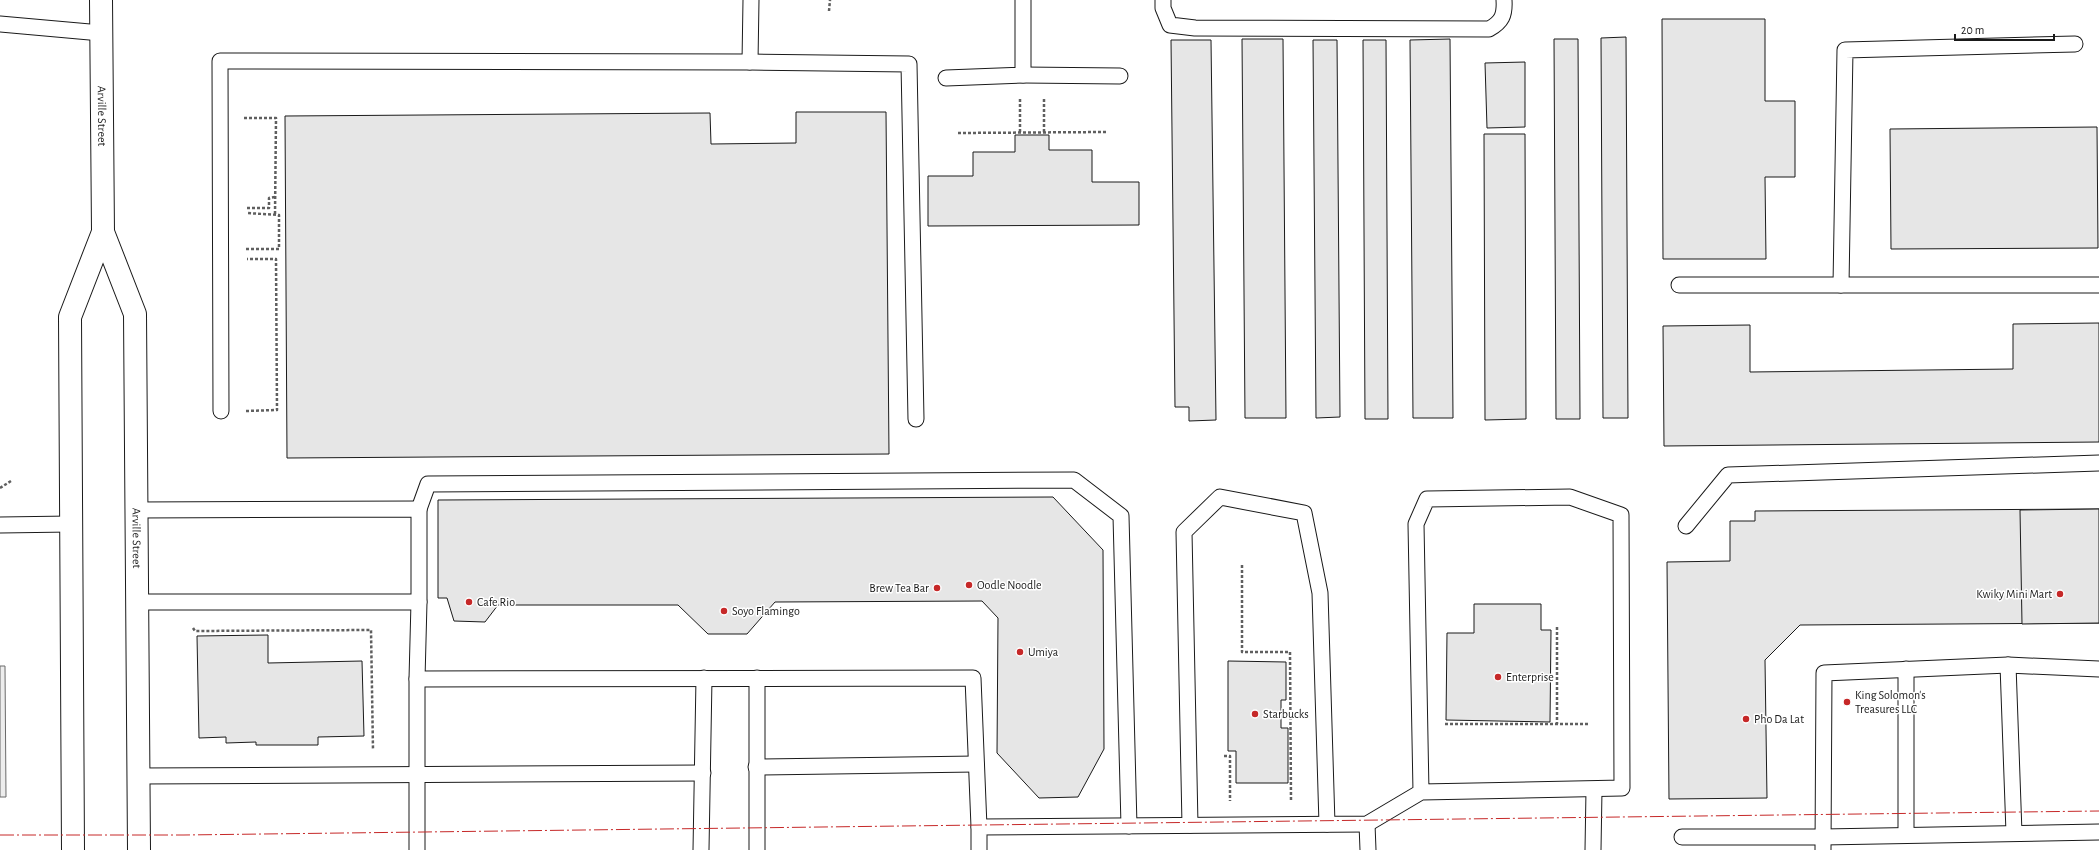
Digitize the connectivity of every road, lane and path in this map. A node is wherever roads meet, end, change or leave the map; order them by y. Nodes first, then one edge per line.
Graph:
1 (100, 0) edge
2 (751, 0) edge
3 (830, 0) edge
4 (1023, 0) edge
5 (1163, 0) edge
6 (1504, 0) edge
7 (829, 11) dead end
8 (0, 24) edge
9 (101, 33) junction
10 (2075, 44) dead end
11 (750, 62) junction
12 (1021, 75) junction
13 (1043, 75) junction
14 (1120, 76) dead end
15 (946, 78) dead end
16 (220, 118) junction
17 (1106, 132) dead end
18 (1020, 133) junction
19 (1044, 133) junction
20 (958, 134) dead end
21 (275, 197) junction
22 (275, 215) junction
23 (103, 232) junction
24 (247, 242) dead end
25 (247, 249) junction
26 (1680, 285) dead end
27 (1841, 285) junction
28 (2099, 285) edge
29 (221, 411) joint
30 (916, 419) dead end
31 (2099, 463) edge
32 (11, 481) dead end
33 (0, 488) edge
34 (419, 509) junction
35 (136, 510) junction
36 (71, 524) junction
37 (0, 525) edge
38 (1686, 526) dead end
39 (1242, 565) dead end
40 (137, 602) junction
41 (419, 602) junction
42 (189, 624) dead end
43 (1557, 627) dead end
44 (2008, 665) junction
45 (1906, 669) junction
46 (2099, 669) edge
47 (704, 678) junction
48 (757, 678) junction
49 (417, 679) junction
50 (1443, 724) dead end
51 (1557, 724) junction
52 (1590, 724) dead end
53 (373, 752) dead end
54 (1224, 756) dead end
55 (976, 764) junction
56 (756, 767) junction
57 (702, 772) junction
58 (416, 774) junction
59 (139, 776) junction
60 (1594, 790) junction
61 (1421, 792) junction
62 (1238, 803) dead end
63 (1291, 804) dead end
64 (1326, 824) junction
65 (1367, 824) junction
66 (1190, 825) junction
67 (1129, 826) junction
68 (979, 827) junction
69 (2099, 832) edge
70 (2014, 833) junction
71 (1906, 835) junction
72 (1682, 837) dead end
73 (1823, 843) edge
74 (74, 850) edge
75 (139, 850) edge
76 (417, 850) edge
77 (701, 850) edge
78 (757, 850) edge
79 (979, 850) edge
80 (1368, 850) edge
81 (1593, 850) edge

1 - 9 main road, Arville Street
2 - 11 lane
3 - 7 path
4 - 12 lane
5 - 6 lane
8 - 9 lane
9 - 23 main road, Arville Street
10 - 27 lane
11 - 16 lane
11 - 30 lane
12 - 13 lane
12 - 15 lane
12 - 18 path
13 - 14 lane
13 - 19 path
16 - 21 path
16 - 29 lane
17 - 19 path
18 - 19 path
18 - 20 path
21 - 22 path
21 - 22 path
22 - 25 path
23 - 35 main road, Arville Street
23 - 36 main road, Arville Street
24 - 25 path
25 - 29 path
26 - 27 lane
27 - 28 lane
31 - 38 lane
32 - 33 path
34 - 35 lane
34 - 41 lane
34 - 67 lane
35 - 40 main road, Arville Street
36 - 37 lane
36 - 74 main road, Arville Street
39 - 63 path
40 - 41 lane
40 - 59 main road, Arville Street
41 - 49 lane
42 - 53 path
43 - 51 path
44 - 45 lane
44 - 46 lane
44 - 70 lane
45 - 71 lane
45 - 73 lane
47 - 48 lane
47 - 49 lane
47 - 57 lane
48 - 55 lane
48 - 56 lane
49 - 58 lane
50 - 51 path
51 - 52 path
54 - 62 path
55 - 56 lane
55 - 68 lane
56 - 78 lane
57 - 58 lane
57 - 77 lane
58 - 59 lane
58 - 76 lane
59 - 75 main road, Arville Street
60 - 61 lane
60 - 61 lane
60 - 81 lane
61 - 65 lane
64 - 65 lane
64 - 66 lane
64 - 66 lane
65 - 80 lane
66 - 67 lane
67 - 68 lane
68 - 79 lane
69 - 70 lane
70 - 71 lane
71 - 73 lane
72 - 73 lane

